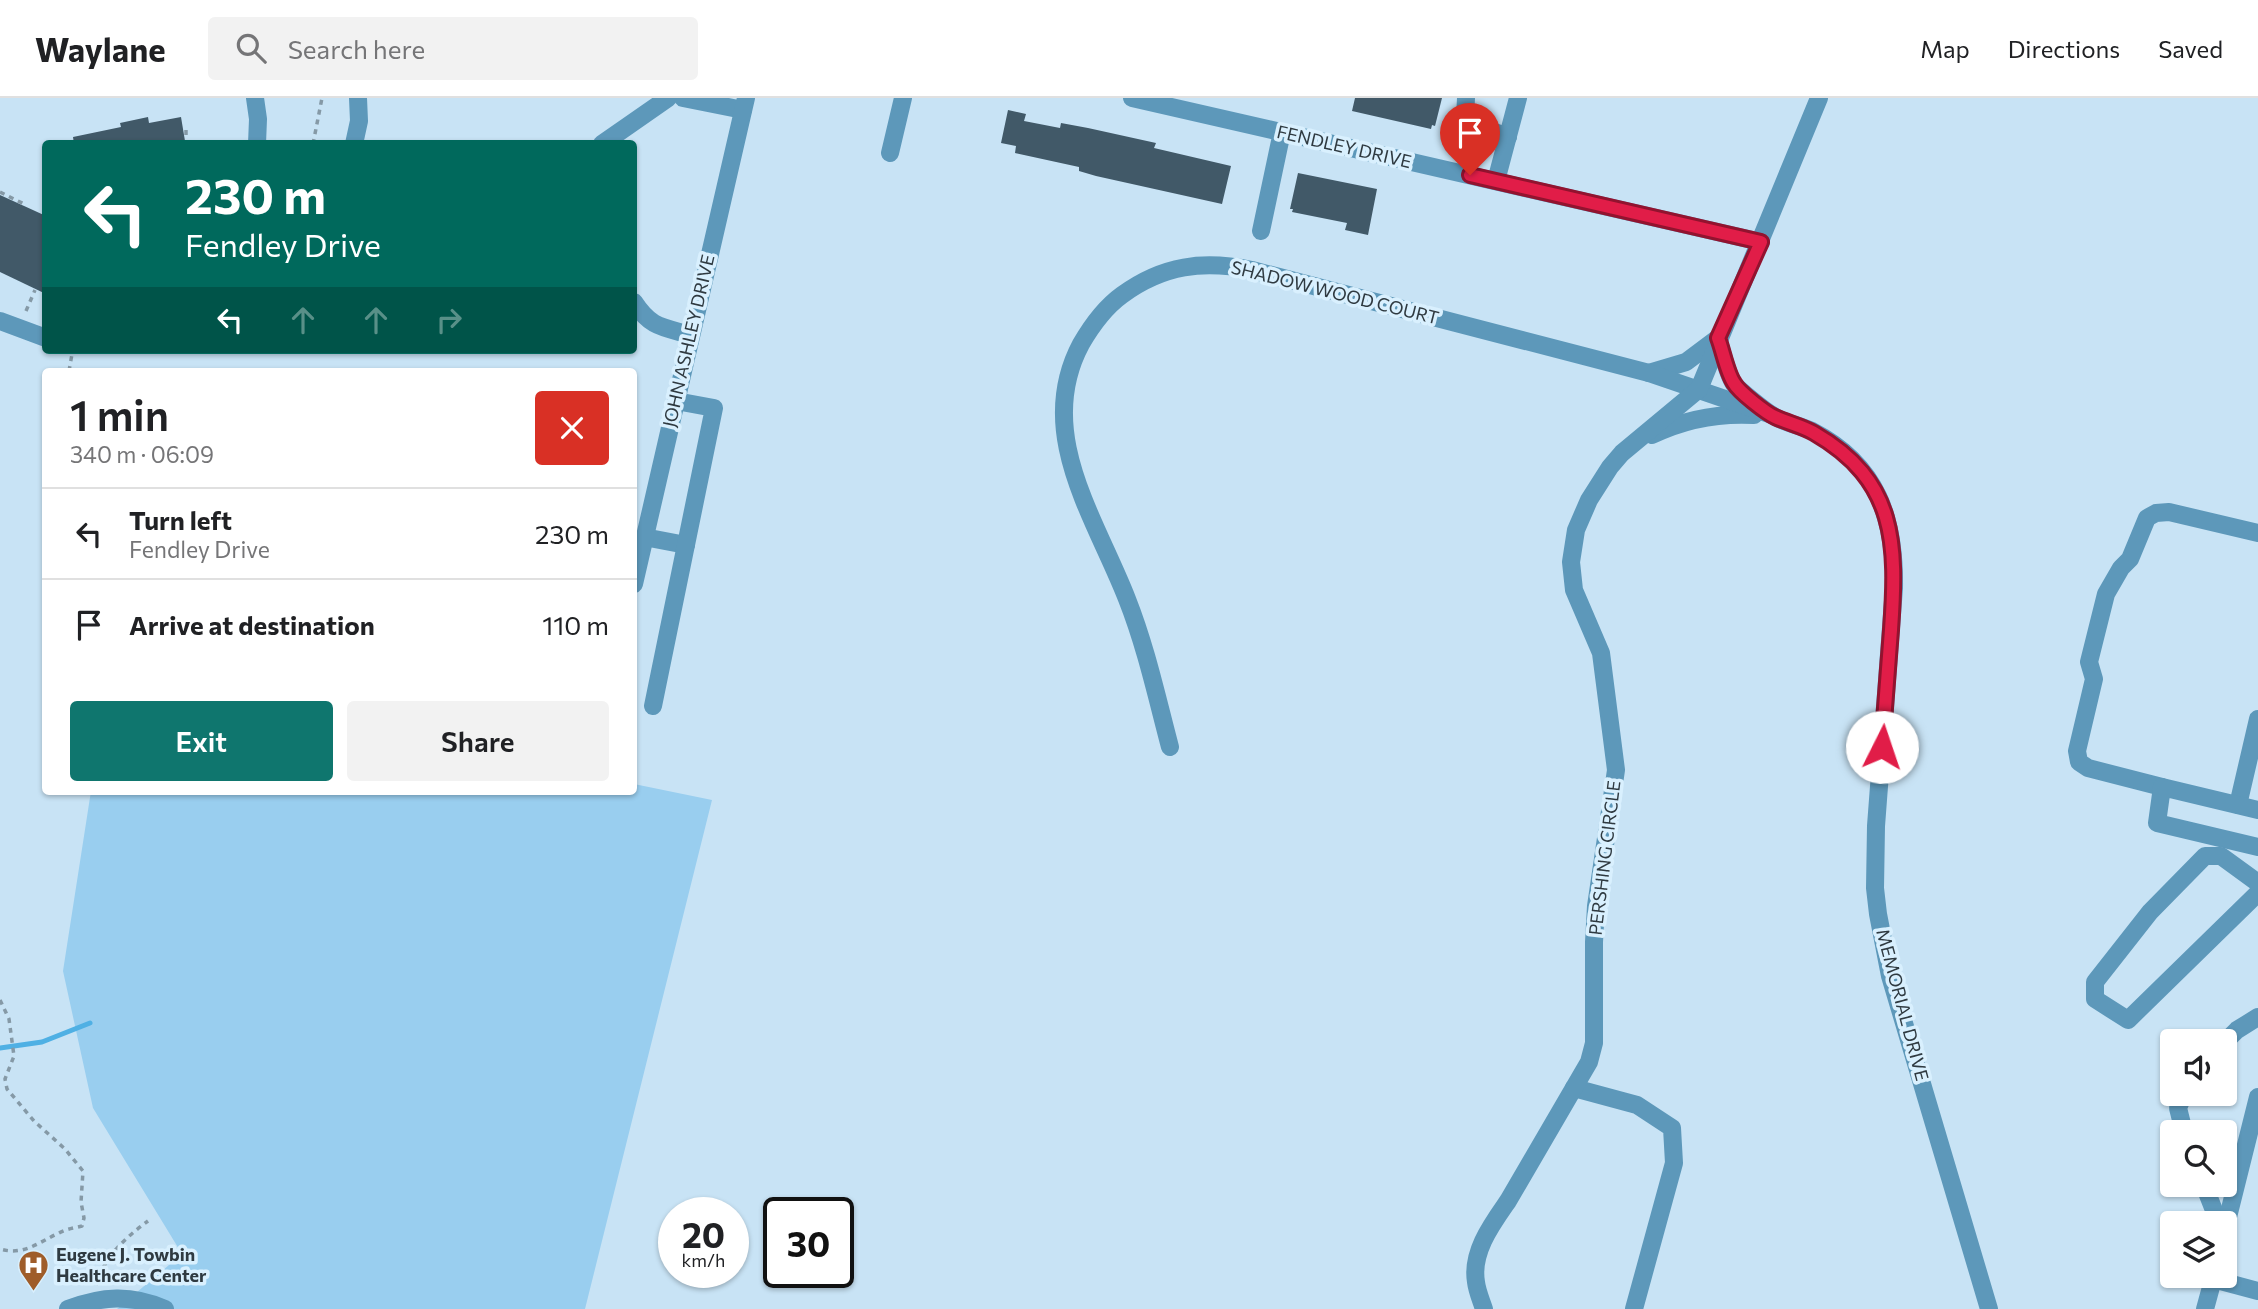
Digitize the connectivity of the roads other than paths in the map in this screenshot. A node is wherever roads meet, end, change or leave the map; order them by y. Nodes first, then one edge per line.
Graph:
1 (255, 98) edge
2 (358, 98) edge
3 (667, 98) edge
4 (683, 98) edge
5 (903, 98) edge
6 (1132, 98) edge
7 (1466, 98) edge
8 (1518, 98) edge
9 (1819, 98) edge
10 (744, 104) edge
11 (1282, 132) junction
12 (1508, 136) junction
13 (257, 140) edge
14 (355, 140) edge
15 (608, 140) edge
16 (890, 153) dead end
17 (1496, 181) junction
18 (1261, 232) dead end
19 (1761, 242) junction
20 (637, 307) edge
21 (0, 320) edge
22 (691, 335) junction
23 (42, 336) edge
24 (1718, 338) junction
25 (1649, 373) junction
26 (1699, 389) junction
27 (676, 401) junction
28 (1772, 415) junction
29 (1633, 444) junction
30 (2258, 534) edge
31 (644, 537) junction
32 (686, 545) junction
33 (637, 570) edge
34 (653, 706) dead end
35 (2258, 719) edge
36 (1170, 747) dead end
37 (2162, 787) junction
38 (2238, 805) junction
39 (2258, 810) edge
40 (2258, 847) edge
41 (2258, 883) edge
42 (2258, 892) edge
43 (2258, 1017) edge
44 (2237, 1030) edge
45 (1574, 1088) junction
46 (2258, 1097) edge
47 (2230, 1211) edge
48 (2237, 1285) edge
49 (2210, 1288) edge
50 (2258, 1291) edge
51 (68, 1309) edge
52 (165, 1309) edge
53 (1484, 1309) edge
54 (1634, 1309) edge
55 (1989, 1309) edge
56 (2205, 1309) edge

1 - 13 street
2 - 14 street
3 - 15 street
4 - 10 street
5 - 16 street
6 - 11 street, FENDLEY DRIVE
7 - 12 street
8 - 12 street
9 - 19 street
10 - 22 street, JOHN ASHLEY DRIVE
11 - 17 street, FENDLEY DRIVE
11 - 18 street
12 - 17 street
17 - 19 street, FENDLEY DRIVE
19 - 24 street
20 - 22 street
21 - 23 street
22 - 27 street, JOHN ASHLEY DRIVE
24 - 25 street
24 - 26 street, PERSHING CIRCLE
24 - 28 street, MEMORIAL DRIVE
25 - 26 street, SHADOW WOOD COURT
25 - 36 street, SHADOW WOOD COURT
26 - 28 street
26 - 29 street, PERSHING CIRCLE
27 - 31 street, JOHN ASHLEY DRIVE
27 - 32 street
28 - 29 street, MEMORIAL DRIVE
28 - 55 street, MEMORIAL DRIVE
29 - 45 street, PERSHING CIRCLE
30 - 37 street
31 - 32 street
31 - 33 street, JOHN ASHLEY DRIVE
32 - 34 street
35 - 38 street
37 - 38 street
37 - 40 street
38 - 39 street
41 - 42 street
43 - 44 street
45 - 53 street, PERSHING CIRCLE
45 - 54 street
46 - 47 street
48 - 50 street
49 - 56 street
51 - 52 street

